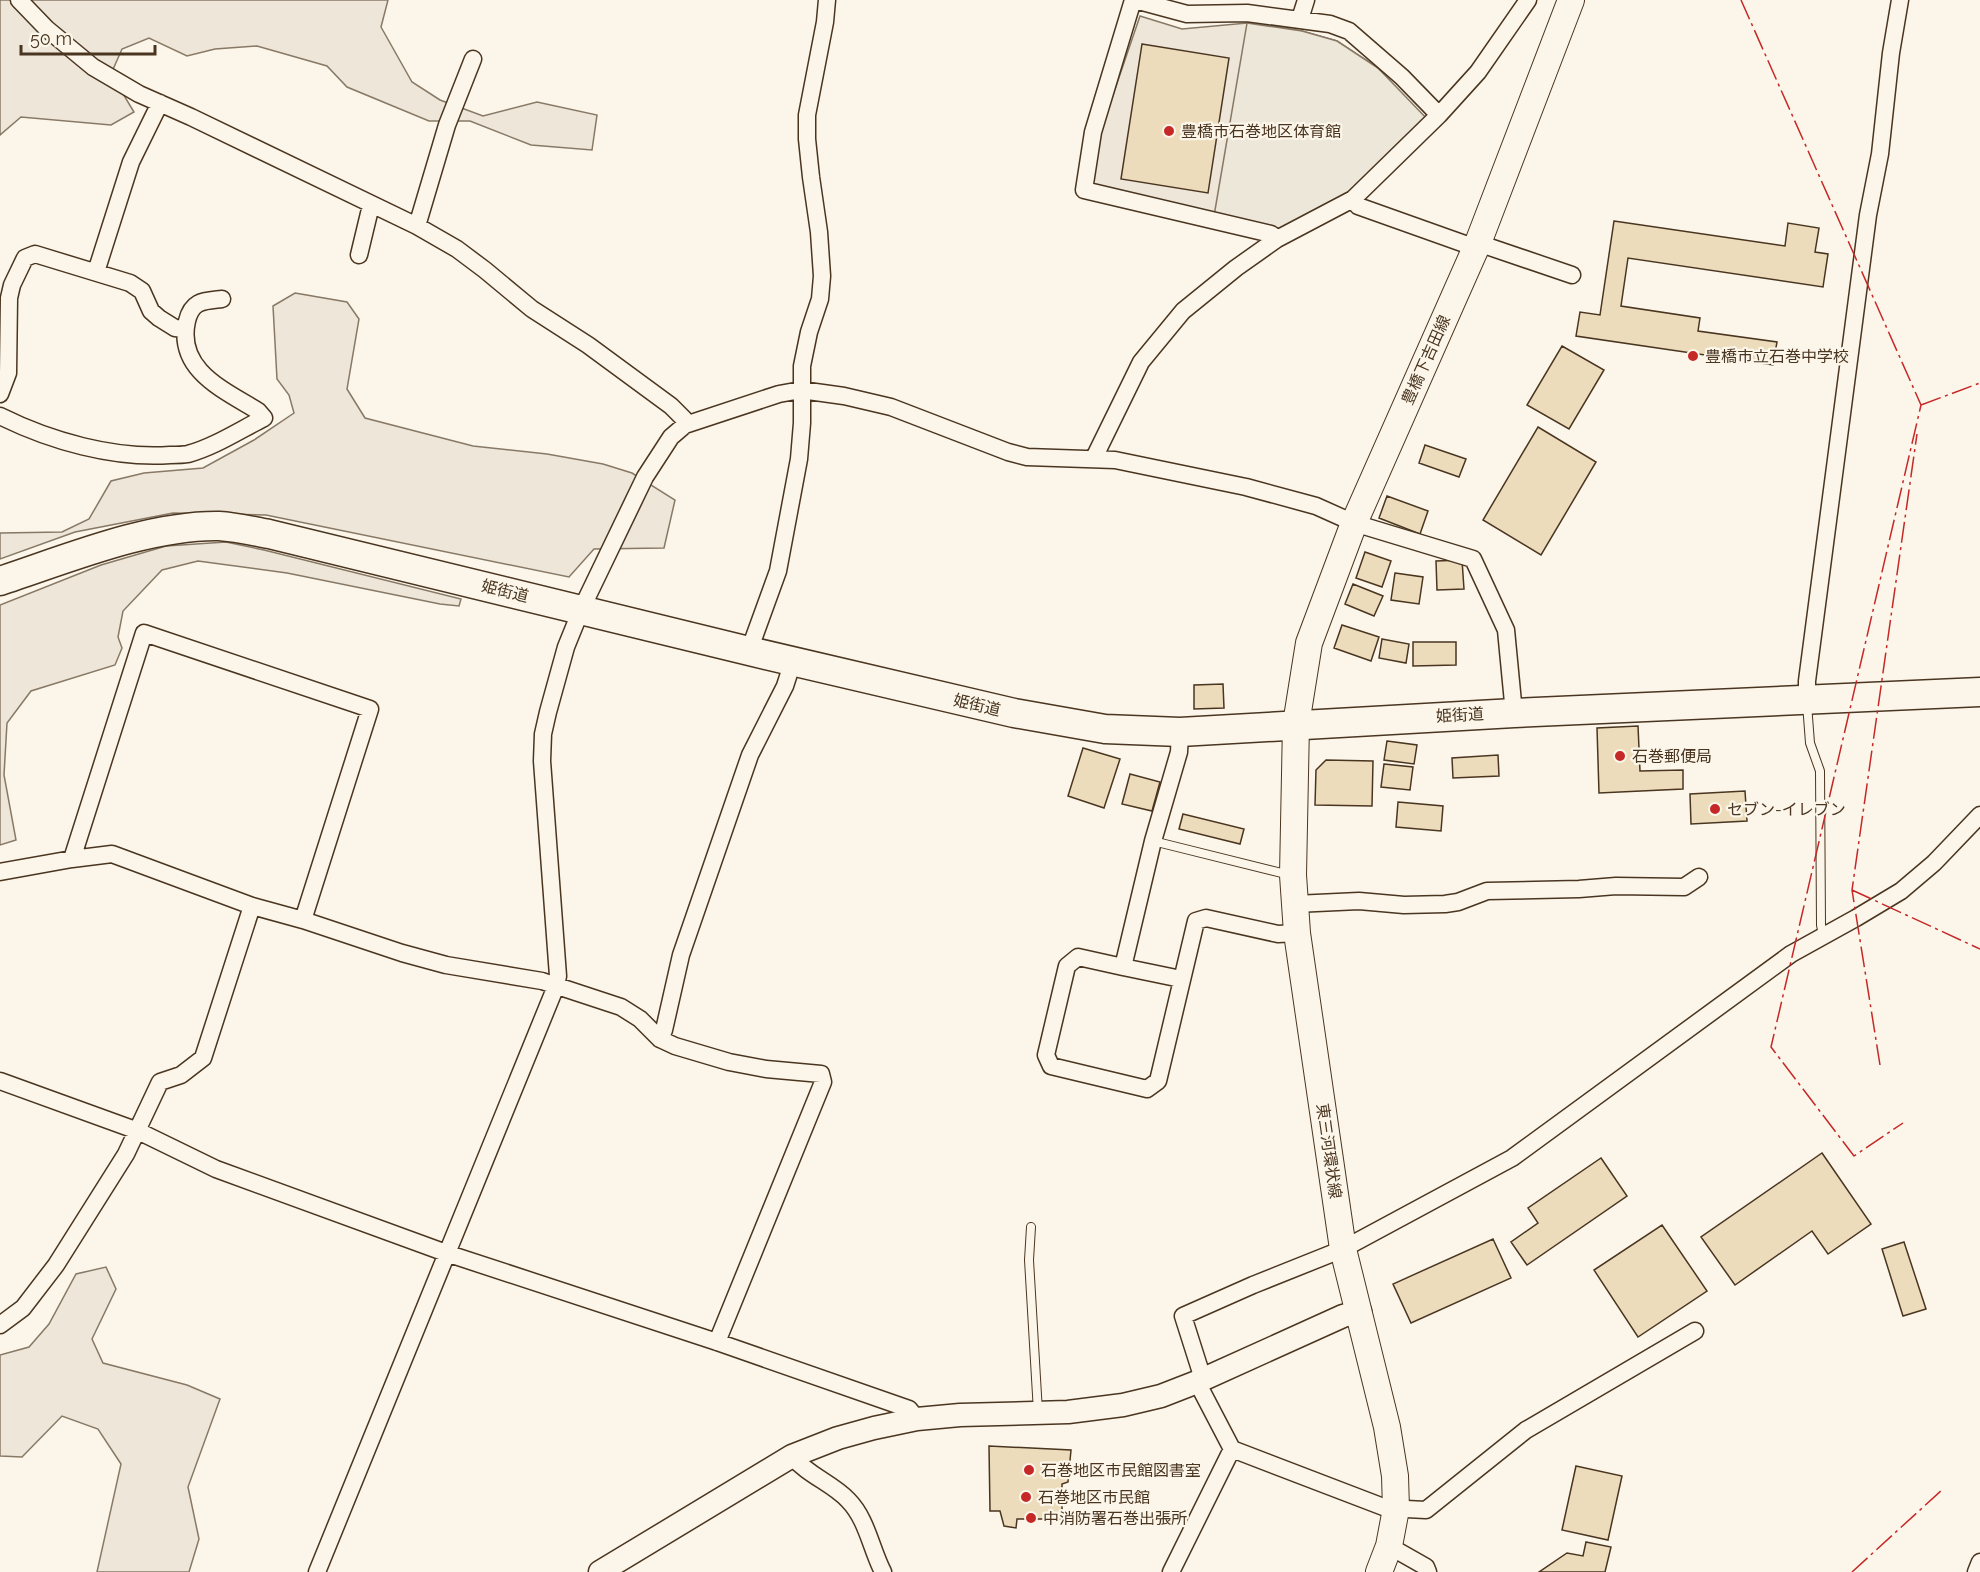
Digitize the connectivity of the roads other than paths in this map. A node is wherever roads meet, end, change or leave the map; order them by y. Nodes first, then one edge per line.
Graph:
1 (20, 0) edge
2 (827, 0) edge
3 (1134, 0) edge
4 (1306, 0) edge
5 (1528, 0) edge
6 (1571, 0) edge
7 (1900, 0) edge
8 (1300, 20) junction
9 (473, 59) dead end
10 (160, 103) junction
11 (1438, 115) junction
12 (1353, 199) junction
13 (371, 205) junction
14 (417, 226) junction
15 (1277, 239) junction
16 (1477, 245) junction
17 (359, 255) dead end
18 (96, 272) junction
19 (1572, 275) dead end
20 (222, 299) dead end
21 (185, 329) junction
22 (801, 390) junction
23 (0, 394) edge
24 (0, 416) edge
25 (685, 425) junction
26 (1094, 458) junction
27 (1354, 523) junction
28 (0, 581) edge
29 (581, 610) junction
30 (749, 651) junction
31 (793, 662) junction
32 (1980, 692) edge
33 (1807, 700) junction
34 (1514, 713) junction
35 (1296, 724) junction
36 (1180, 732) junction
37 (1980, 815) edge
38 (1154, 841) junction
39 (72, 859) junction
40 (0, 872) edge
41 (1293, 875) junction
42 (1699, 877) dead end
43 (1295, 904) junction
44 (252, 906) junction
45 (303, 920) junction
46 (1298, 933) junction
47 (1823, 935) junction
48 (1123, 967) junction
49 (1181, 979) junction
50 (556, 986) junction
51 (660, 1039) junction
52 (0, 1081) edge
53 (138, 1131) junction
54 (1031, 1227) dead end
55 (1343, 1249) junction
56 (446, 1252) junction
57 (1360, 1311) junction
58 (0, 1325) edge
59 (1695, 1331) dead end
60 (717, 1341) junction
61 (1200, 1381) junction
62 (1038, 1413) junction
63 (917, 1419) junction
64 (1232, 1449) junction
65 (792, 1456) junction
66 (1396, 1509) junction
67 (1389, 1546) junction
68 (1980, 1562) edge
69 (317, 1572) edge
70 (600, 1572) edge
71 (883, 1572) edge
72 (1171, 1572) edge
73 (1379, 1572) edge
74 (1428, 1572) edge
75 (1976, 1572) edge

1 - 10 street
2 - 22 street
3 - 8 street
3 - 15 street
4 - 8 street
5 - 11 street
6 - 16 main road, 豊橋下吉田線
7 - 33 street
8 - 11 street
9 - 14 street
10 - 13 street
10 - 18 street
11 - 12 street
12 - 15 street
12 - 16 street
13 - 14 street
13 - 17 street
14 - 25 street
15 - 26 street
16 - 19 street
16 - 27 main road, 豊橋下吉田線
18 - 21 street
18 - 23 street
20 - 21 street
21 - 24 street
22 - 25 street
22 - 26 street
22 - 30 street
25 - 29 street
26 - 27 street
27 - 34 street
27 - 35 main road, 豊橋下吉田線
28 - 29 highway, 姫街道
29 - 30 highway, 姫街道
29 - 50 street
30 - 31 highway, 姫街道
31 - 36 highway, 姫街道
31 - 51 street
32 - 33 highway, 姫街道
33 - 34 highway, 姫街道
33 - 47 lane
34 - 35 highway, 姫街道
35 - 36 highway, 姫街道
35 - 41 main road, 東三河環状線
36 - 38 street
37 - 47 street
38 - 41 lane
38 - 48 street
39 - 40 street
39 - 44 street
39 - 45 street
41 - 43 main road, 東三河環状線
42 - 43 street
43 - 46 main road, 東三河環状線
44 - 45 street
44 - 53 street
45 - 50 street
46 - 49 street
46 - 55 main road, 東三河環状線
47 - 55 street
48 - 49 street
48 - 49 street
50 - 51 street
50 - 56 street
51 - 60 street
52 - 53 street
53 - 56 street
53 - 58 street
54 - 62 lane
55 - 57 main road, 東三河環状線
55 - 61 street
56 - 60 street
56 - 69 street
57 - 61 street
57 - 66 main road, 東三河環状線
59 - 66 street
60 - 63 street
61 - 62 street
61 - 64 street
62 - 63 street
63 - 65 street
64 - 66 street
64 - 72 street
65 - 70 street
65 - 71 street
66 - 67 main road, 東三河環状線
67 - 73 main road, 東三河環状線
67 - 74 street
68 - 75 street

